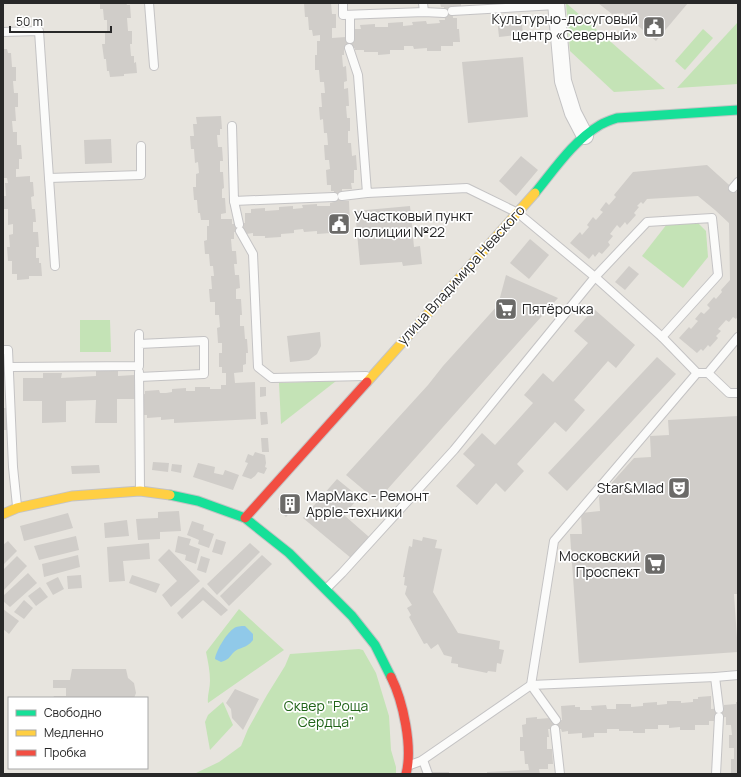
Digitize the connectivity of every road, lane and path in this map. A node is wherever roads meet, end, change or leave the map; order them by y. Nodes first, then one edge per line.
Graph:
1 (149, 3) edge
2 (343, 3) edge
3 (423, 3) edge
4 (556, 4) edge
5 (424, 12) junction
6 (350, 15) junction
7 (3, 32) edge
8 (154, 66) dead end
9 (738, 110) edge
10 (232, 126) dead end
11 (585, 136) junction
12 (141, 146) dead end
13 (49, 178) junction
14 (367, 193) junction
15 (234, 201) junction
16 (518, 213) junction
17 (54, 266) dead end
18 (595, 277) junction
19 (139, 334) dead end
20 (662, 337) junction
21 (738, 337) edge
22 (139, 344) junction
23 (3, 350) edge
24 (139, 366) junction
25 (10, 367) junction
26 (696, 373) junction
27 (708, 373) junction
28 (371, 376) junction
29 (139, 377) junction
30 (738, 393) edge
31 (140, 491) junction
32 (17, 508) junction
33 (3, 514) edge
34 (245, 518) junction
35 (325, 589) junction
36 (738, 675) edge
37 (715, 677) junction
38 (531, 685) junction
39 (719, 709) dead end
40 (719, 717) dead end
41 (422, 760) junction
42 (407, 770) edge
43 (428, 774) edge
44 (560, 774) edge
45 (716, 774) edge

1 - 8 lane
2 - 6 lane
3 - 5 lane
4 - 5 lane
4 - 11 street
5 - 6 lane
6 - 14 lane
7 - 13 lane
9 - 11 street, улица Владимира Невского
10 - 15 lane
11 - 16 street, улица Владимира Невского
12 - 13 lane
13 - 17 lane
14 - 15 lane
14 - 16 lane
15 - 28 lane
16 - 18 lane
16 - 28 street, улица Владимира Невского
18 - 20 lane
18 - 20 lane
18 - 35 lane
19 - 22 lane
20 - 26 lane
21 - 27 lane
22 - 24 lane
22 - 29 lane
23 - 25 lane
24 - 25 lane
24 - 29 lane
25 - 32 lane
26 - 27 lane
26 - 38 lane
27 - 30 lane
28 - 34 street, улица Владимира Невского
29 - 31 lane
31 - 32 street
31 - 34 street
32 - 33 street
34 - 35 street
35 - 42 street
36 - 37 lane
37 - 38 lane
37 - 39 lane
38 - 41 lane
38 - 44 lane
40 - 45 lane
41 - 42 lane
41 - 43 lane

